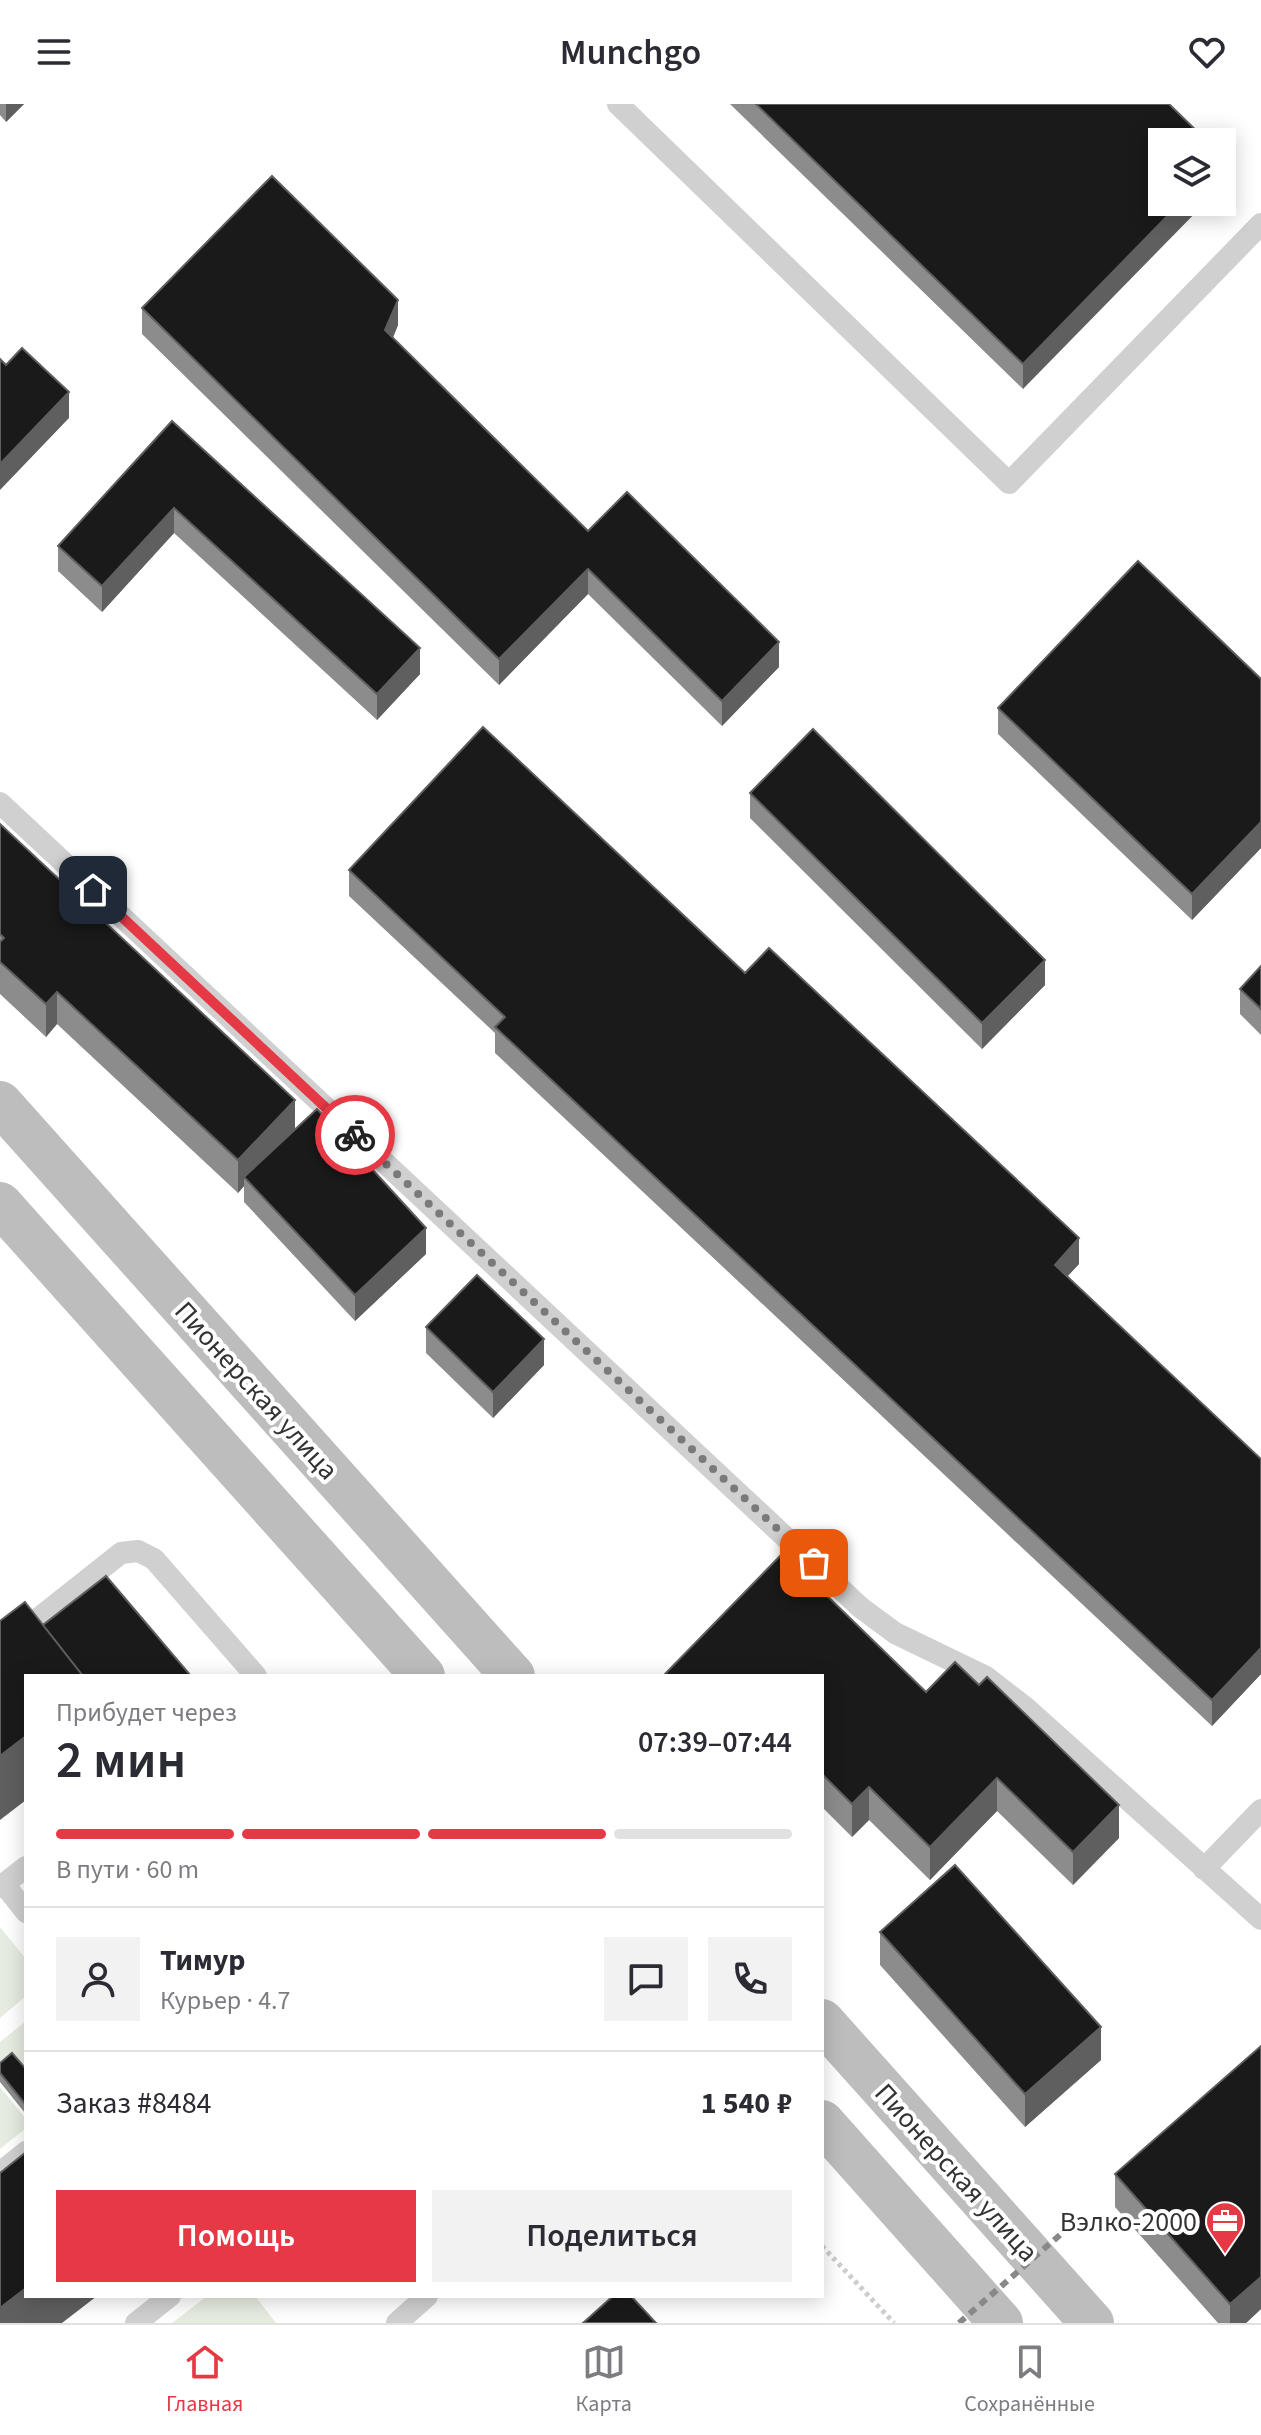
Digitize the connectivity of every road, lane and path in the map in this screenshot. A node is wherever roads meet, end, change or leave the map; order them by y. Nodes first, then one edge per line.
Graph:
1 (618, 104) edge
2 (1261, 224) edge
3 (0, 803) edge
4 (0, 1103) edge
5 (0, 1204) edge
6 (0, 1649) edge
7 (254, 1674) edge
8 (421, 1674) edge
9 (511, 1674) edge
10 (1261, 1810) edge
11 (24, 1869) edge
12 (1204, 1869) junction
13 (2, 1886) edge
14 (24, 1910) edge
15 (1261, 1919) edge
16 (824, 2023) edge
17 (824, 2124) edge
18 (24, 2154) edge
19 (0, 2173) edge
20 (824, 2248) edge
21 (167, 2298) edge
22 (425, 2298) edge
23 (136, 2323) edge
24 (397, 2323) edge
25 (894, 2323) edge
26 (1001, 2323) edge
27 (1092, 2323) edge

1 - 2 lane
3 - 12 lane
4 - 9 main road, Пионерская улица
5 - 8 main road
6 - 7 lane
10 - 12 lane
11 - 13 lane
12 - 15 lane
13 - 14 lane
16 - 27 main road, Пионерская улица
17 - 26 main road
18 - 19 lane
20 - 25 path
21 - 23 lane
22 - 24 lane

